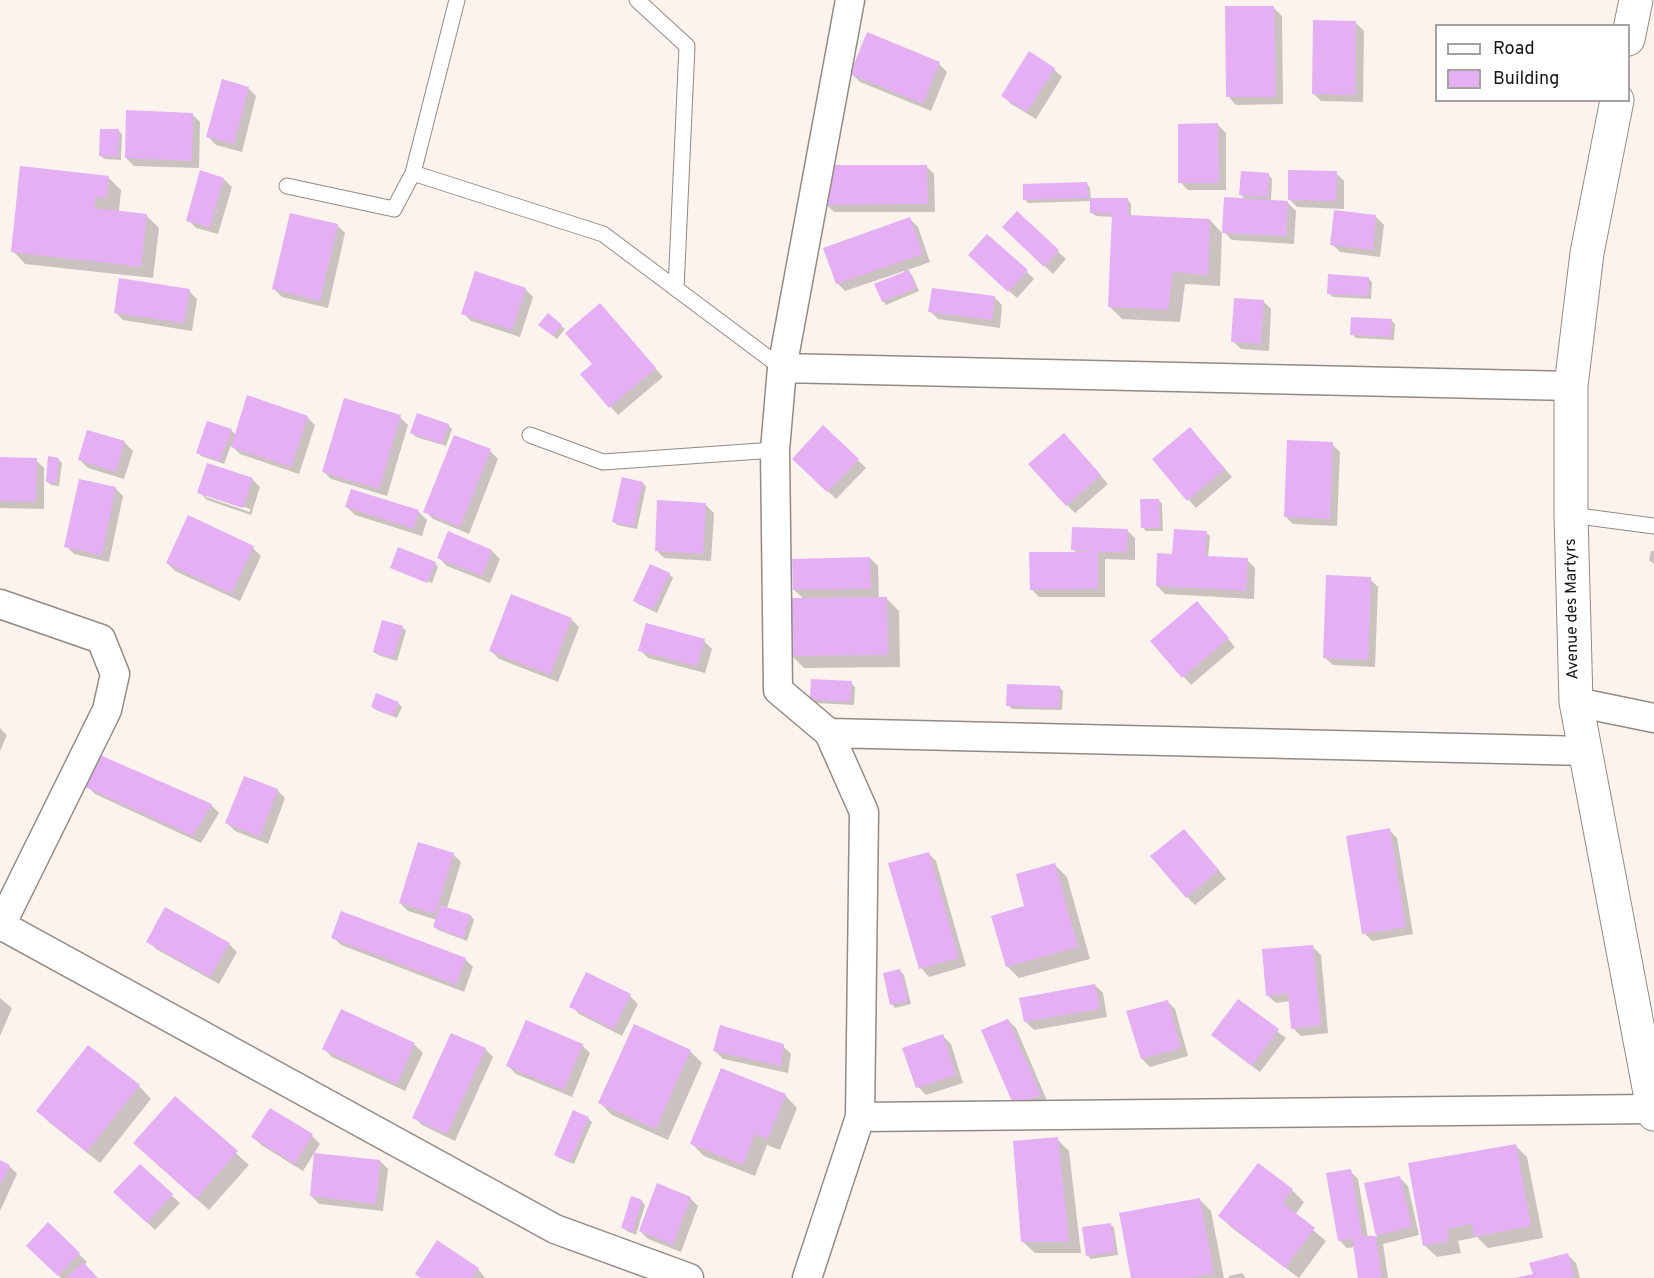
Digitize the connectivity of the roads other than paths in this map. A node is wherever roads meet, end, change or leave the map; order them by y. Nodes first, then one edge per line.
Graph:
1 (457, 0) edge
2 (637, 0) edge
3 (850, 0) edge
4 (1636, 0) edge
5 (1630, 33) edge
6 (1617, 102) edge
7 (413, 173) junction
8 (287, 186) dead end
9 (676, 289) junction
10 (782, 368) junction
11 (1571, 386) junction
12 (530, 435) dead end
13 (775, 450) junction
14 (1571, 514) junction
15 (1654, 526) edge
16 (0, 604) edge
17 (1576, 702) junction
18 (1654, 718) edge
19 (829, 733) junction
20 (1586, 751) junction
21 (1, 926) edge
22 (1653, 1112) edge
23 (860, 1117) junction
24 (689, 1278) edge
25 (807, 1278) edge

1 - 7 lane
2 - 9 lane
3 - 10 street
4 - 5 main road
6 - 11 main road, Avenue des Martyrs
7 - 8 lane
7 - 9 lane
9 - 10 lane
10 - 11 street
10 - 13 street
11 - 14 main road, Avenue des Martyrs
12 - 13 lane
13 - 19 street
14 - 15 lane
14 - 17 main road, Avenue des Martyrs
16 - 21 street
17 - 18 street
17 - 20 main road, Avenue des Martyrs
19 - 20 street
19 - 23 street
20 - 22 main road, Avenue des Martyrs
21 - 24 street
22 - 23 street
23 - 25 street

